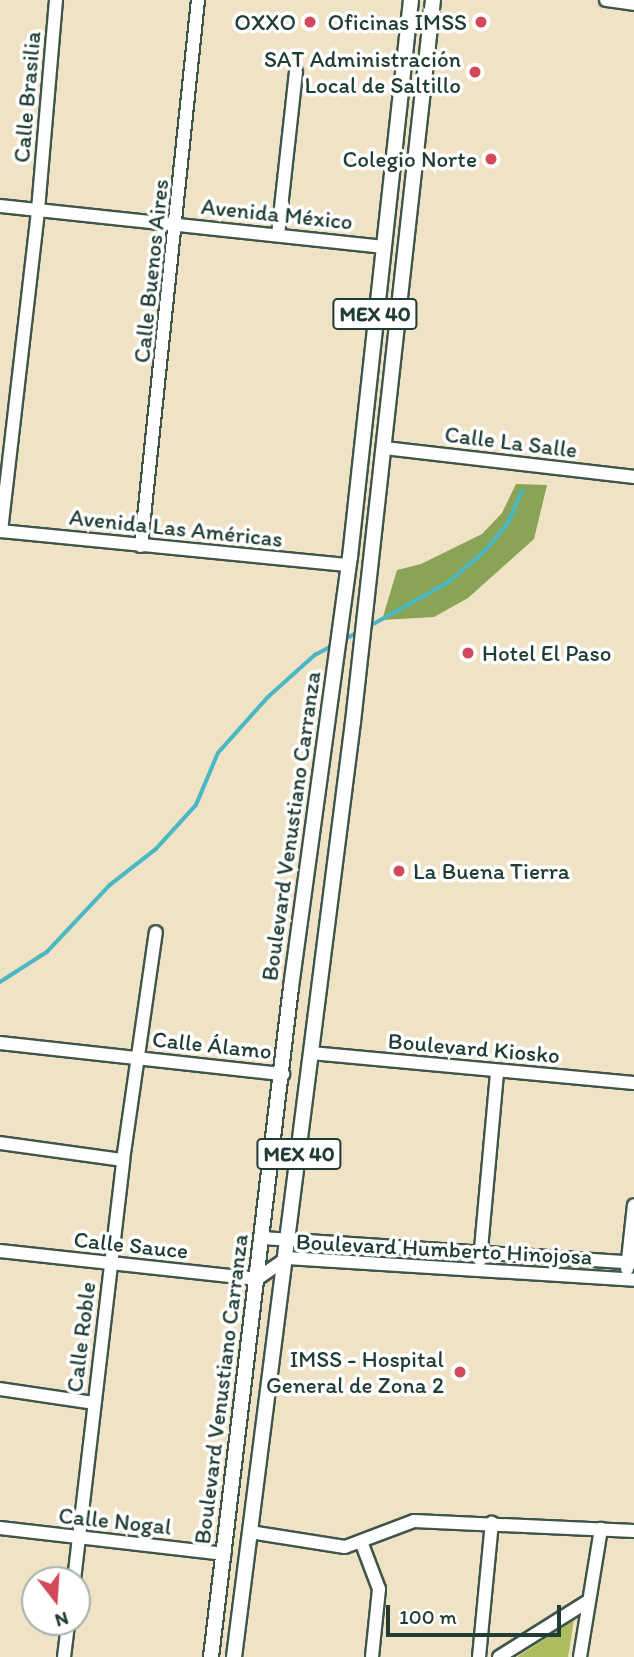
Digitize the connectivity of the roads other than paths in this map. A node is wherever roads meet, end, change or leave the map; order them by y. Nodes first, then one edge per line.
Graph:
1 (56, 0) edge
2 (198, 0) edge
3 (411, 0) edge
4 (433, 0) edge
5 (606, 0) edge
6 (634, 4) edge
7 (296, 72) dead end
8 (0, 206) edge
9 (38, 211) junction
10 (178, 225) junction
11 (278, 236) junction
12 (383, 247) junction
13 (384, 448) junction
14 (634, 477) edge
15 (1, 531) edge
16 (141, 546) junction
17 (348, 565) junction
18 (156, 932) dead end
19 (0, 1043) edge
20 (312, 1053) junction
21 (137, 1059) junction
22 (497, 1072) junction
23 (283, 1074) junction
24 (634, 1082) edge
25 (634, 1089) edge
26 (0, 1143) edge
27 (123, 1160) junction
28 (634, 1205) edge
29 (262, 1238) junction
30 (288, 1240) junction
31 (365, 1245) junction
32 (0, 1251) edge
33 (481, 1254) junction
34 (287, 1258) junction
35 (631, 1262) edge
36 (363, 1263) junction
37 (111, 1264) junction
38 (479, 1271) junction
39 (257, 1279) junction
40 (629, 1280) edge
41 (0, 1389) edge
42 (94, 1403) junction
43 (492, 1523) junction
44 (0, 1528) edge
45 (600, 1529) junction
46 (634, 1531) edge
47 (250, 1532) junction
48 (79, 1540) junction
49 (362, 1544) junction
50 (225, 1555) junction
51 (76, 1566) edge
52 (585, 1603) junction
53 (66, 1636) edge
54 (64, 1657) edge
55 (211, 1657) edge
56 (234, 1657) edge
57 (372, 1657) edge
58 (479, 1657) edge
59 (499, 1657) edge
60 (580, 1657) edge

1 - 9 street, Calle Brasilia
2 - 10 street, Calle Buenos Aires
3 - 12 main road, Boulevard Venustiano Carranza / MEX 40
4 - 13 main road, Boulevard Venustiano Carranza / MEX 40
5 - 6 street
7 - 11 street
8 - 9 street, Avenida México
9 - 10 street, Avenida México
9 - 15 street, Calle Brasilia
10 - 11 street, Avenida México
10 - 16 street, Calle Buenos Aires
11 - 12 street, Avenida México
12 - 17 main road, Boulevard Venustiano Carranza / MEX 40
13 - 14 street, Calle La Salle
13 - 20 main road, Boulevard Venustiano Carranza / MEX 40
15 - 16 street, Avenida Las Américas
16 - 17 street, Avenida Las Américas
17 - 23 main road, Boulevard Venustiano Carranza / MEX 40
18 - 21 street, Calle Roble
19 - 21 street, Calle Álamo
20 - 22 street, Boulevard Kiosko
20 - 30 main road, Boulevard Venustiano Carranza / MEX 40
21 - 23 street, Calle Álamo
21 - 27 street, Calle Roble
22 - 24 street, Boulevard Kiosko
22 - 33 street
23 - 29 main road, Boulevard Venustiano Carranza / MEX 40
24 - 25 street
26 - 27 street
27 - 37 street, Calle Roble
28 - 35 street
29 - 30 street, Boulevard Humberto Hinojosa
29 - 39 main road, Boulevard Venustiano Carranza / MEX 40
30 - 31 street, Boulevard Humberto Hinojosa
30 - 34 main road, Boulevard Venustiano Carranza / MEX 40
31 - 33 street, Boulevard Humberto Hinojosa
31 - 36 street
32 - 37 street, Calle Sauce
33 - 35 street, Boulevard Humberto Hinojosa
33 - 38 street
34 - 36 street, Boulevard Humberto Hinojosa
34 - 39 street, Boulevard Humberto Hinojosa
34 - 47 main road, Boulevard Venustiano Carranza / MEX 40
35 - 40 street
36 - 38 street, Boulevard Humberto Hinojosa
37 - 39 street, Calle Sauce
37 - 42 street, Calle Roble
38 - 40 street, Boulevard Humberto Hinojosa
39 - 50 main road, Boulevard Venustiano Carranza / MEX 40
41 - 42 street
42 - 48 street, Calle Roble
43 - 45 street
43 - 49 street
43 - 58 street
44 - 48 street, Calle Nogal
45 - 46 street
45 - 52 street
47 - 49 street
47 - 56 main road, Boulevard Venustiano Carranza / MEX 40
48 - 50 street, Calle Nogal
48 - 51 street, Calle Roble
49 - 57 street
50 - 55 main road, Boulevard Venustiano Carranza / MEX 40
52 - 59 street
52 - 60 street
53 - 54 street

